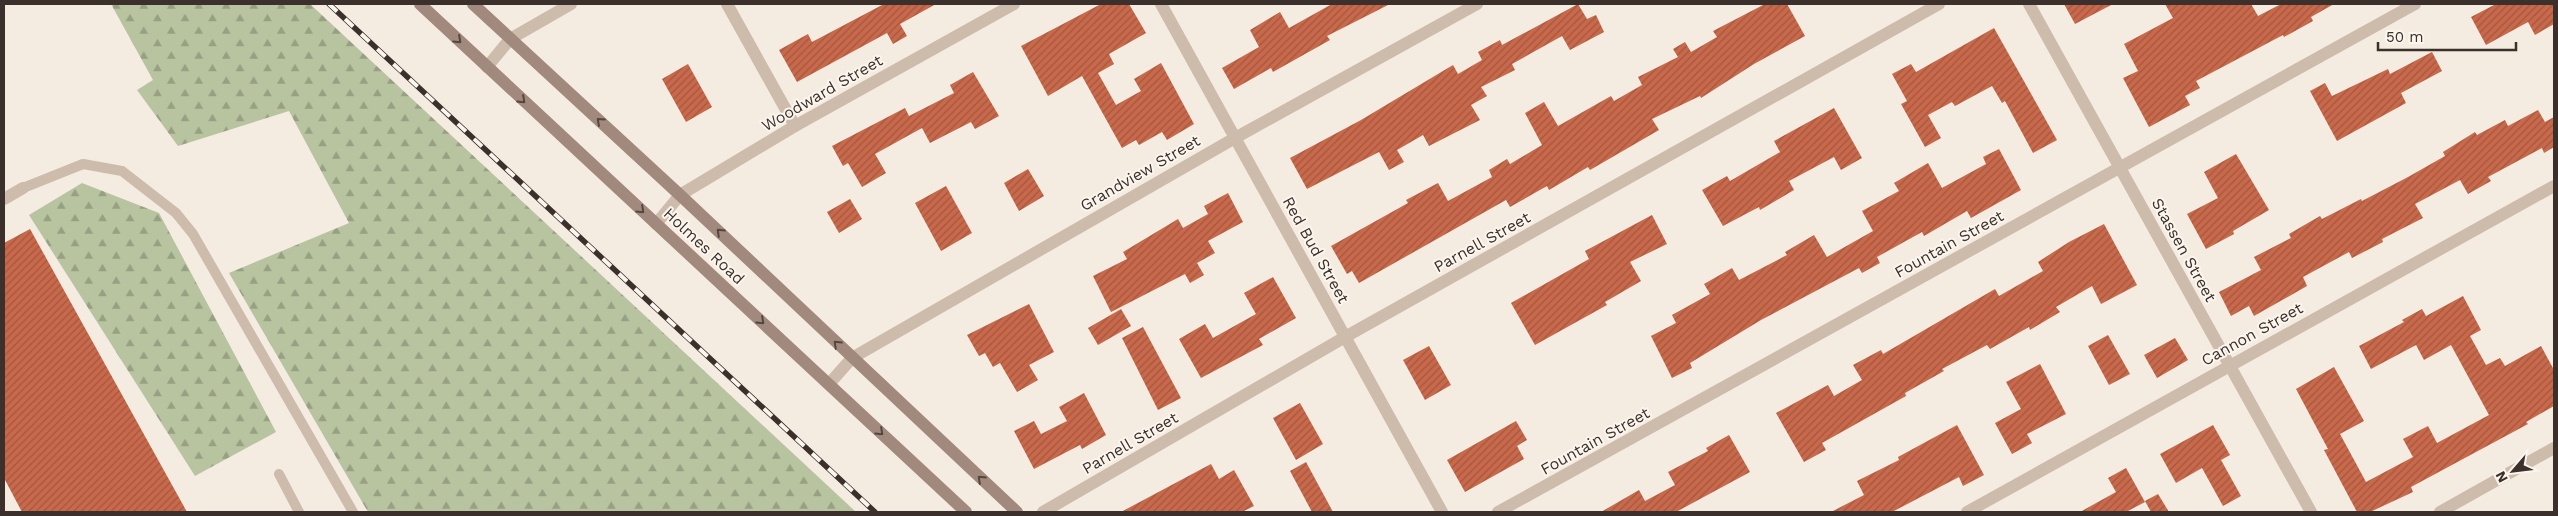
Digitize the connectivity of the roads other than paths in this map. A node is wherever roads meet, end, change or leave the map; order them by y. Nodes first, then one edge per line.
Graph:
1 (420, 4) edge
2 (473, 4) edge
3 (571, 4) edge
4 (727, 4) edge
5 (1014, 4) edge
6 (1161, 4) edge
7 (1477, 4) edge
8 (1939, 4) edge
9 (2029, 4) edge
10 (2415, 4) edge
11 (510, 39) junction
12 (487, 67) junction
13 (795, 126) junction
14 (1235, 138) junction
15 (2119, 167) junction
16 (2554, 186) edge
17 (23, 188) joint
18 (680, 195) junction
19 (4, 199) edge
20 (656, 224) junction
21 (1345, 337) junction
22 (852, 358) junction
23 (2229, 364) junction
24 (829, 384) junction
25 (2554, 448) edge
26 (279, 474) dead end
27 (299, 512) edge
28 (353, 512) edge
29 (966, 512) edge
30 (1017, 512) edge
31 (1043, 512) edge
32 (1442, 512) edge
33 (1498, 512) edge
34 (1967, 512) edge
35 (2312, 512) edge
36 (2440, 512) edge

1 -> 12 main road, Holmes Road
2 - 11 main road, Holmes Road
3 - 11 street
4 - 13 street
5 - 13 street, Woodward Street
6 - 14 street, Red Bud Street
7 - 14 street, Grandview Street
8 - 21 street, Parnell Street
9 - 15 street, Stassen Street
10 - 15 street, Fountain Street
11 - 12 street
18 -> 11 main road, Holmes Road
12 -> 20 main road, Holmes Road
13 - 18 street, Woodward Street
14 - 21 street, Red Bud Street
14 - 22 street, Grandview Street
15 - 23 street, Stassen Street
15 - 33 street, Fountain Street
16 - 23 street, Cannon Street
17 - 19 street
17 - 28 lane
18 - 20 street, Woodward Street
22 -> 18 main road, Holmes Road
20 -> 24 main road, Holmes Road
21 - 31 street, Parnell Street
21 - 32 street, Red Bud Street
22 - 24 street, Grandview Street
30 -> 22 main road, Holmes Road
23 - 34 street, Cannon Street
23 - 35 street, Stassen Street
24 -> 29 main road, Holmes Road
25 - 36 street
26 - 27 lane

